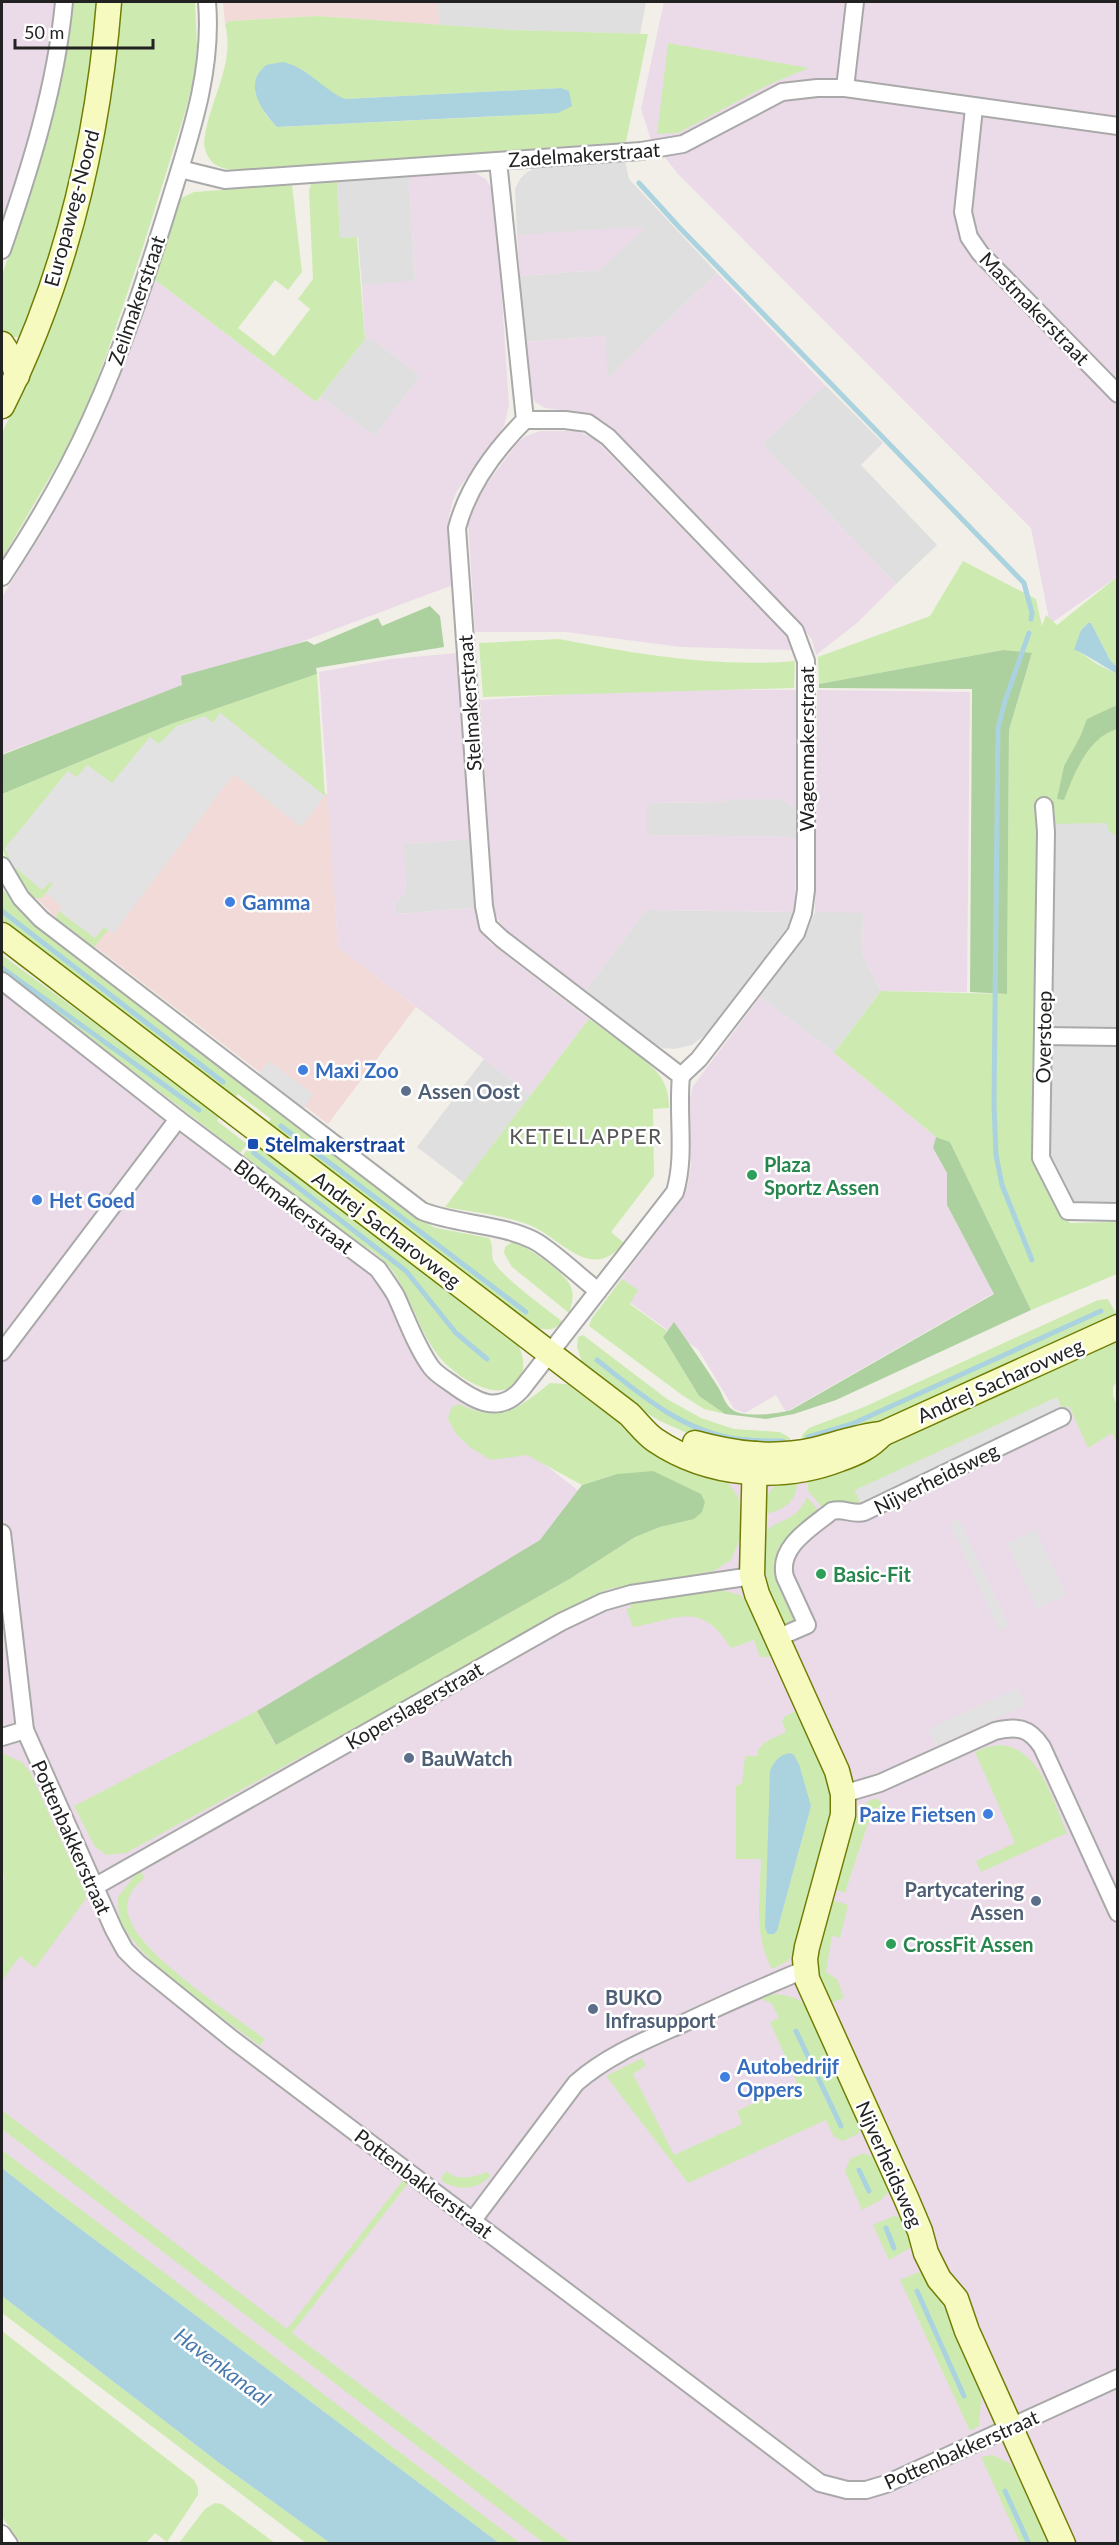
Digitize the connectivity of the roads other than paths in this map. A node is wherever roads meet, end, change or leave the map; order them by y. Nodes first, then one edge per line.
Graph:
1 (64, 2) edge
2 (109, 2) edge
3 (207, 2) edge
4 (855, 2) edge
5 (845, 88) junction
6 (974, 108) junction
7 (1118, 126) edge
8 (498, 161) junction
9 (180, 169) junction
10 (2, 250) edge
11 (2, 345) edge
12 (16, 376) junction
13 (1118, 394) edge
14 (2, 406) edge
15 (525, 420) junction
16 (2, 577) edge
17 (1044, 806) dead end
18 (2, 866) edge
19 (2, 935) edge
20 (2, 981) edge
21 (1043, 1036) junction
22 (1118, 1037) edge
23 (681, 1076) junction
24 (177, 1119) junction
25 (1118, 1212) edge
26 (598, 1291) junction
27 (1118, 1327) edge
28 (2, 1352) edge
29 (551, 1354) junction
30 (1062, 1417) dead end
31 (754, 1463) junction
32 (2, 1533) edge
33 (752, 1576) junction
34 (777, 1638) junction
35 (25, 1730) junction
36 (2, 1737) edge
37 (843, 1794) junction
38 (96, 1886) junction
39 (1118, 1913) edge
40 (806, 1969) junction
41 (473, 2220) junction
42 (1118, 2378) edge
43 (1010, 2427) junction
44 (2, 2534) edge
45 (9, 2544) edge
46 (1063, 2544) edge

1 - 10 street
2 - 12 street, Europaweg-Noord
3 - 9 street, Zeilmakerstraat
4 - 5 street
5 - 6 street, Zadelmakerstraat
5 - 8 street, Zadelmakerstraat
6 - 7 street, Zadelmakerstraat
6 - 13 street, Mastmakerstraat
8 - 9 street, Zadelmakerstraat
8 - 15 street
9 - 16 street, Zeilmakerstraat
11 - 12 street
12 - 14 street, Europaweg-Noord
15 - 23 street, Stelmakerstraat
15 - 23 street, Wagenmakerstraat
17 - 21 street, Overstoep
18 - 26 street
19 - 29 street, Andrej Sacharovweg
20 - 24 street, Blokmakerstraat
21 - 22 street
21 - 25 street, Overstoep
23 - 26 street
24 - 28 street
24 - 29 street, Blokmakerstraat
26 - 29 street
27 - 31 street, Andrej Sacharovweg
29 - 31 street, Andrej Sacharovweg
30 - 34 street, Nijverheidsweg
31 - 33 street, Nijverheidsweg
32 - 35 street, Pottenbakkerstraat
33 - 34 street, Nijverheidsweg
33 - 38 street, Koperslagerstraat
34 - 37 street, Nijverheidsweg
35 - 36 street
35 - 38 street, Pottenbakkerstraat
37 - 39 street
37 - 40 street, Nijverheidsweg
38 - 41 street, Pottenbakkerstraat
40 - 41 street
40 - 43 street, Nijverheidsweg
41 - 43 street, Pottenbakkerstraat
42 - 43 street, Pottenbakkerstraat
43 - 46 street, Nijverheidsweg
44 - 45 street

